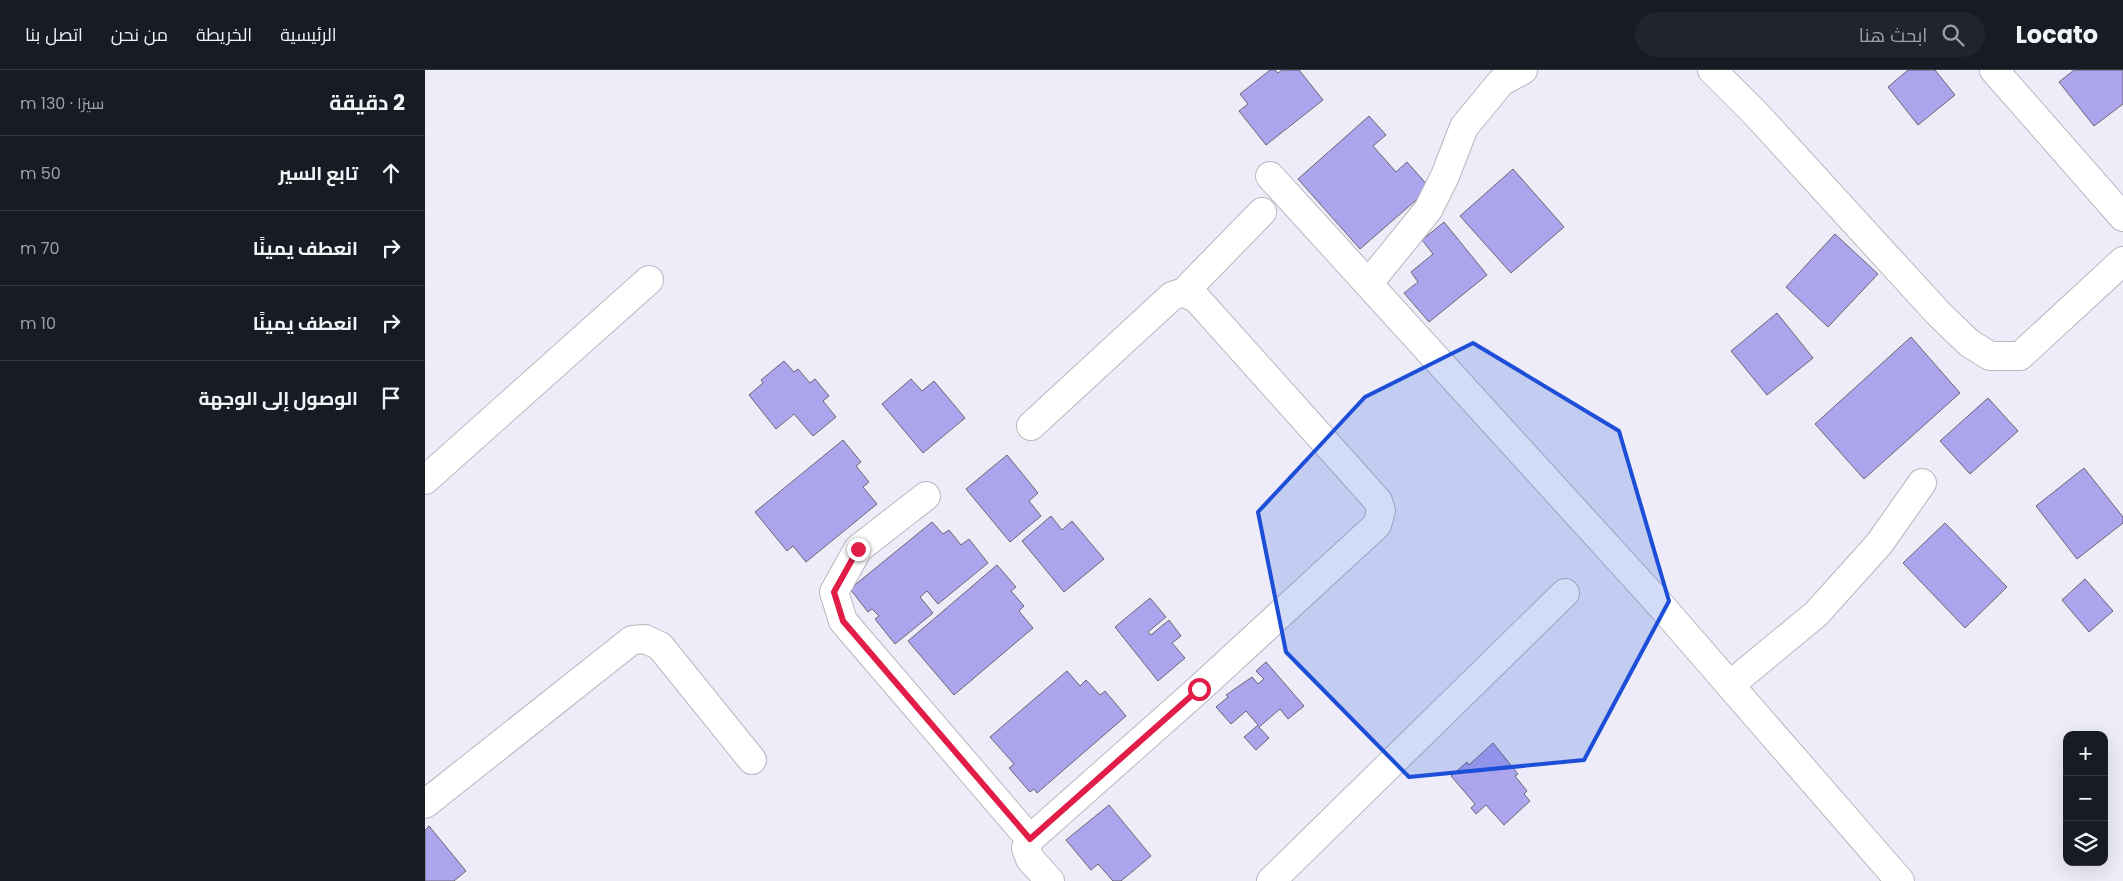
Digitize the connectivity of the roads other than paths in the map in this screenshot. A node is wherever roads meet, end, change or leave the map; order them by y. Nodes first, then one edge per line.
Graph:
1 (1523, 70) edge
2 (1712, 70) edge
3 (1994, 70) edge
4 (1270, 176) dead end
5 (1262, 212) dead end
6 (2123, 217) edge
7 (2123, 261) edge
8 (649, 280) dead end
9 (1368, 284) junction
10 (1184, 292) junction
11 (1031, 426) dead end
12 (425, 480) edge
13 (1923, 482) dead end
14 (926, 496) dead end
15 (1565, 593) dead end
16 (1730, 685) junction
17 (752, 760) dead end
18 (425, 804) edge
19 (1030, 839) junction
20 (1050, 881) edge
21 (1271, 881) edge
22 (1900, 881) edge

1 - 9 street
2 - 7 street
3 - 6 street
4 - 9 street
5 - 10 street
8 - 12 street
9 - 16 street
10 - 11 street
10 - 19 street
13 - 16 street
14 - 19 street
15 - 21 street
16 - 22 street
17 - 18 street
19 - 20 street

